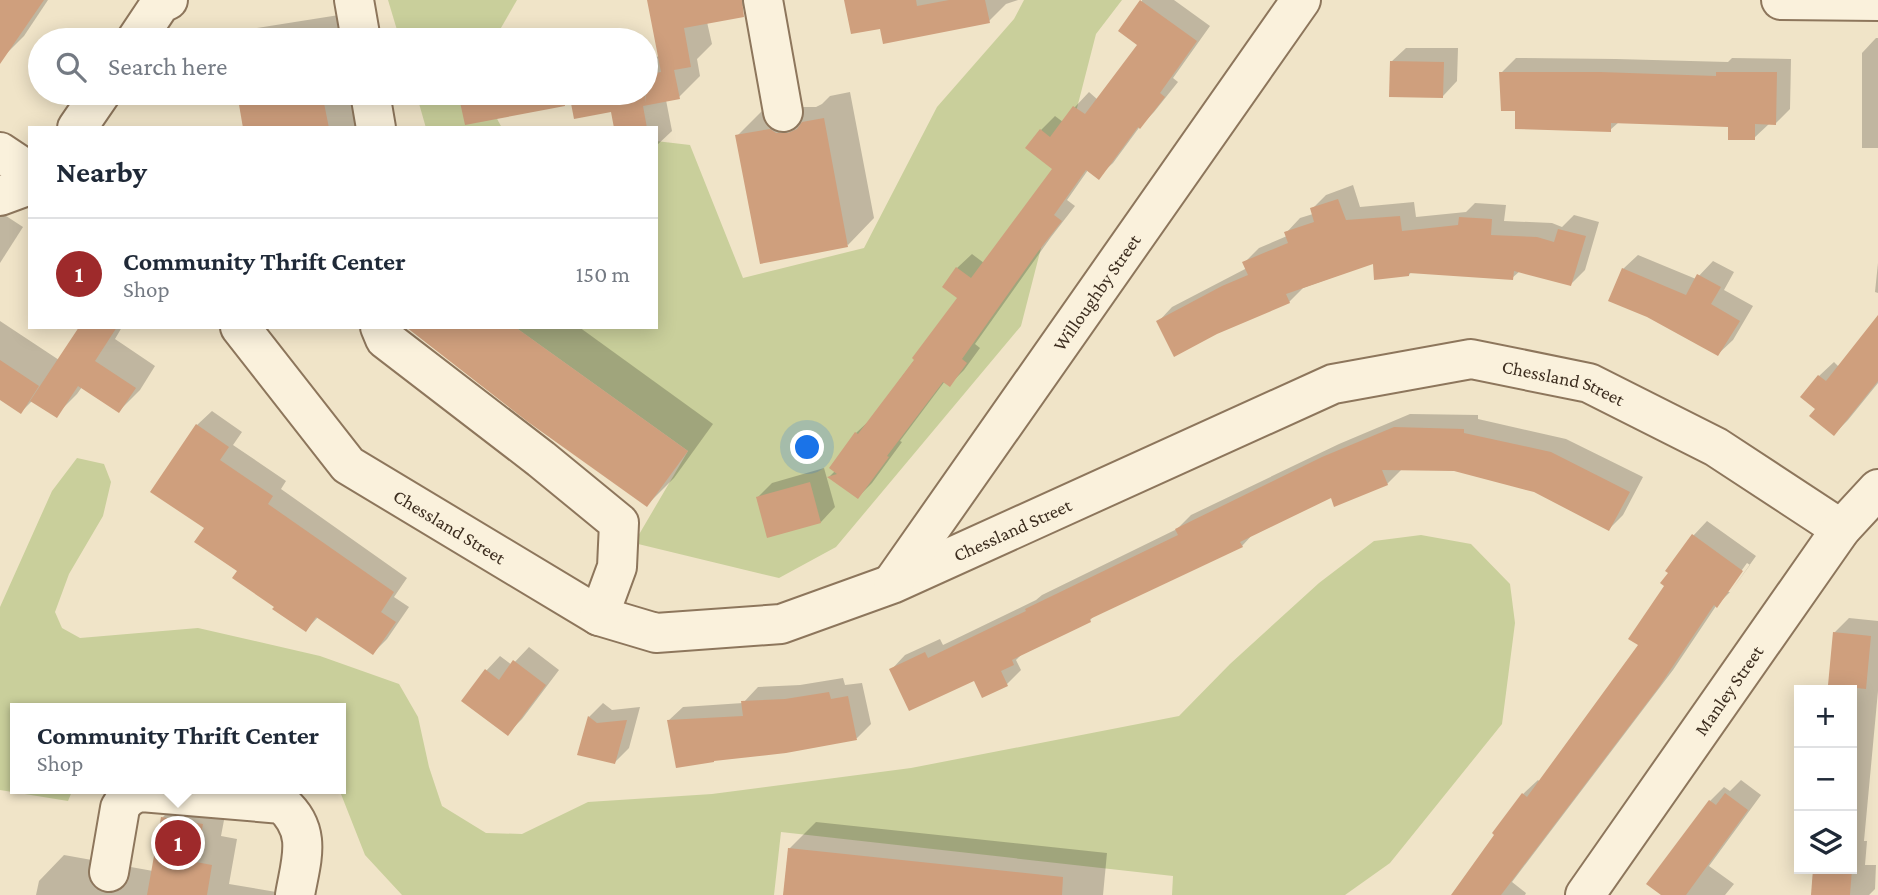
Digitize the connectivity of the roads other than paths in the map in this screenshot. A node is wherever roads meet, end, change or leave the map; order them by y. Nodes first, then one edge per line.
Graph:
1 (168, 0) edge
2 (354, 0) edge
3 (763, 0) edge
4 (1301, 0) edge
5 (1781, 0) edge
6 (1878, 1) edge
7 (144, 28) edge
8 (359, 28) edge
9 (93, 105) edge
10 (372, 105) edge
11 (783, 112) dead end
12 (78, 126) edge
13 (376, 126) edge
14 (0, 152) edge
15 (28, 171) edge
16 (28, 186) edge
17 (0, 196) edge
18 (242, 329) edge
19 (381, 329) edge
20 (1878, 489) edge
21 (1841, 529) junction
22 (892, 584) junction
23 (599, 616) junction
24 (135, 794) edge
25 (164, 794) edge
26 (109, 872) dead end
27 (295, 895) edge
28 (1585, 895) edge

1 - 7 street
2 - 8 street
3 - 11 street
4 - 22 street, Willoughby Street
5 - 6 street
9 - 12 street
10 - 13 street
14 - 15 street
16 - 17 street
18 - 23 street, Chessland Street
19 - 23 street
20 - 21 street, Manley Street
21 - 22 street, Chessland Street
21 - 28 street, Manley Street
22 - 23 street, Chessland Street
24 - 26 street
25 - 27 street

